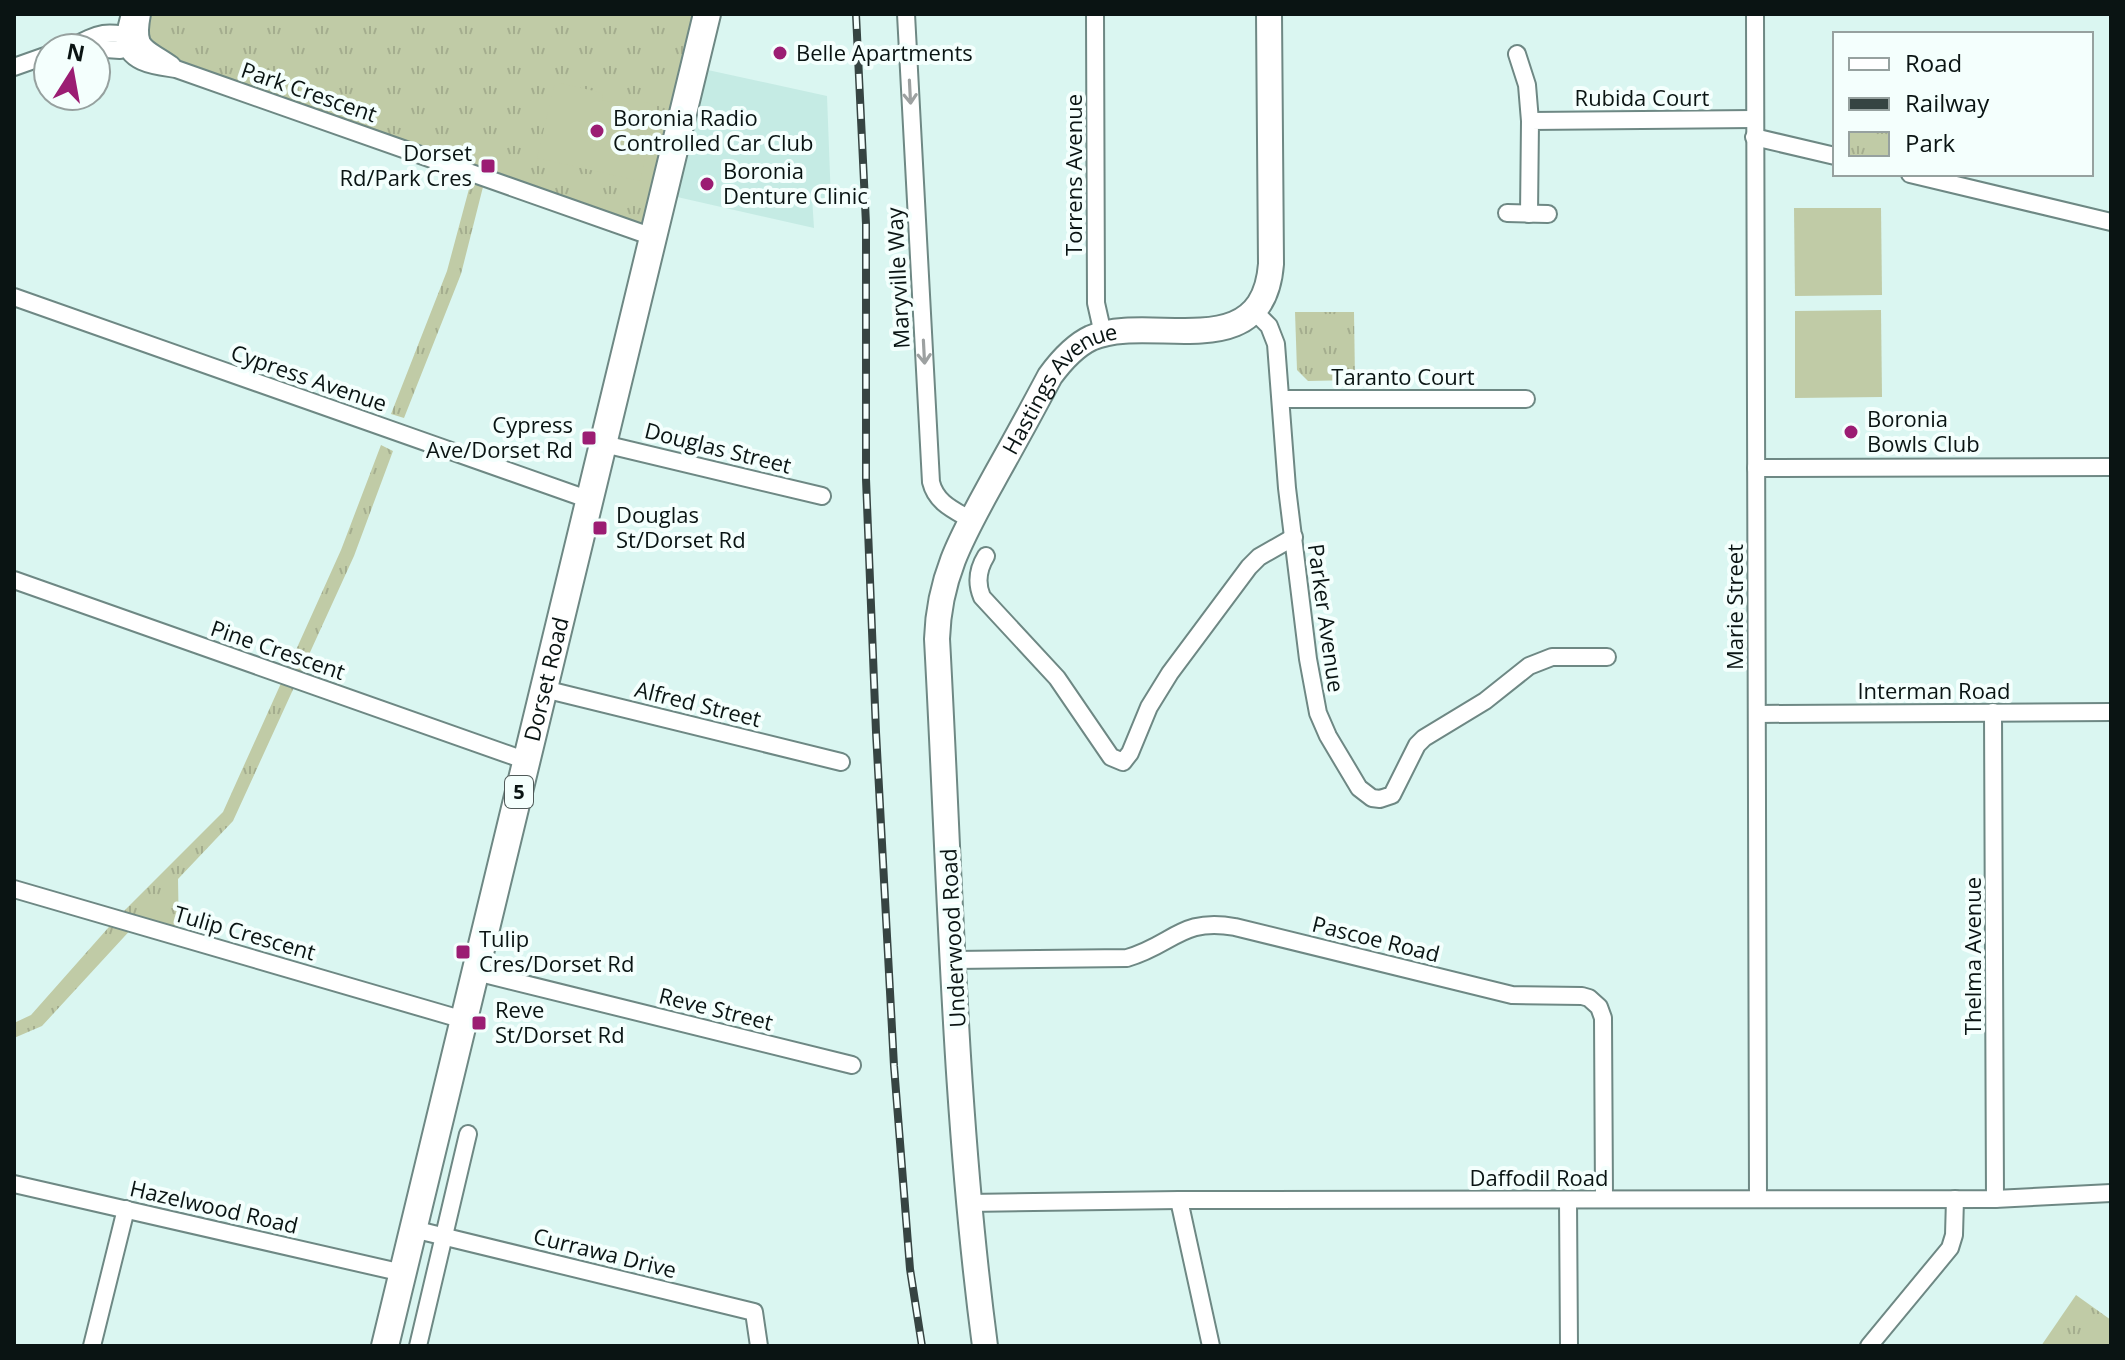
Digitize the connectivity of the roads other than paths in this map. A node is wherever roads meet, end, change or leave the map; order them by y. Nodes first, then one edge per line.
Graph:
1 (130, 14) edge
2 (142, 14) edge
3 (707, 14) edge
4 (906, 14) edge
5 (1095, 14) edge
6 (1269, 14) edge
7 (1755, 14) edge
8 (112, 33) edge
9 (131, 40) junction
10 (1517, 54) dead end
11 (1530, 121) junction
12 (1754, 128) junction
13 (1833, 155) edge
14 (1918, 176) edge
15 (1507, 213) dead end
16 (1529, 214) junction
17 (1548, 214) dead end
18 (2111, 222) edge
19 (653, 237) junction
20 (14, 297) edge
21 (1253, 310) junction
22 (1103, 334) junction
23 (1281, 399) junction
24 (1526, 399) dead end
25 (604, 444) junction
26 (2111, 467) edge
27 (1756, 468) junction
28 (822, 496) dead end
29 (590, 500) junction
30 (968, 527) junction
31 (1294, 537) junction
32 (986, 556) dead end
33 (14, 580) edge
34 (1607, 657) dead end
35 (544, 689) junction
36 (1993, 712) junction
37 (2111, 712) edge
38 (1757, 714) junction
39 (527, 761) junction
40 (841, 762) dead end
41 (14, 889) edge
42 (954, 960) junction
43 (476, 972) junction
44 (464, 1020) junction
45 (852, 1065) dead end
46 (468, 1134) dead end
47 (14, 1184) edge
48 (2111, 1193) edge
49 (1604, 1199) junction
50 (1758, 1199) junction
51 (1955, 1199) junction
52 (1995, 1199) junction
53 (1179, 1200) junction
54 (1568, 1200) junction
55 (968, 1203) junction
56 (126, 1209) junction
57 (413, 1229) junction
58 (444, 1237) junction
59 (403, 1273) junction
60 (92, 1346) edge
61 (385, 1346) edge
62 (418, 1346) edge
63 (759, 1346) edge
64 (985, 1346) edge
65 (1211, 1346) edge
66 (1569, 1346) edge
67 (1869, 1346) edge

1 - 9 street
2 - 9 street
3 - 19 main road, Dorset Road / 5
4 -> 30 street, Maryville Way
5 - 22 street, Torrens Avenue
6 - 21 main road
7 - 12 street, Marie Street
8 - 9 street
9 - 19 street, Park Crescent
10 - 11 street
11 - 12 street, Rubida Court
11 - 16 street
12 - 13 street, Rubida Court
12 - 27 street, Marie Street
14 - 18 street
15 - 16 street
16 - 17 street
19 - 25 main road, Dorset Road / 5
20 - 29 street, Cypress Avenue
21 - 22 main road, Hastings Avenue
21 - 23 street
22 - 30 main road, Hastings Avenue
23 - 24 street, Taranto Court
23 - 31 street
25 - 28 street, Douglas Street
25 - 29 main road, Dorset Road / 5
26 - 27 street
27 - 38 street, Marie Street
29 - 35 main road, Dorset Road / 5
30 - 42 main road, Underwood Road
31 - 32 street, Parker Avenue
31 - 34 street, Parker Avenue
33 - 39 street, Pine Crescent
35 - 39 main road, Dorset Road / 5
35 - 40 street, Alfred Street
36 - 37 street, Interman Road
36 - 38 street, Interman Road
36 - 52 street, Thelma Avenue
38 - 50 street, Marie Street
39 - 43 main road, Dorset Road / 5
41 - 44 street, Tulip Crescent
42 - 49 street, Pascoe Road
42 - 55 main road, Underwood Road
43 - 44 main road, Dorset Road / 5
43 - 45 street, Reve Street
44 - 57 main road, Dorset Road / 5
46 - 58 street
47 - 56 street, Hazelwood Road
48 - 52 street, Daffodil Road
49 - 50 street, Daffodil Road
49 - 54 street, Daffodil Road
50 - 51 street, Daffodil Road
51 - 52 street, Daffodil Road
51 - 67 street
53 - 54 street, Daffodil Road
53 - 55 street, Daffodil Road
53 - 65 street
54 - 66 street
55 - 64 main road, Underwood Road
56 - 59 street, Hazelwood Road
56 - 60 street
57 - 58 street, Currawa Drive
57 - 59 main road, Dorset Road / 5
58 - 62 street
58 - 63 street, Currawa Drive
59 - 61 main road, Dorset Road / 5

